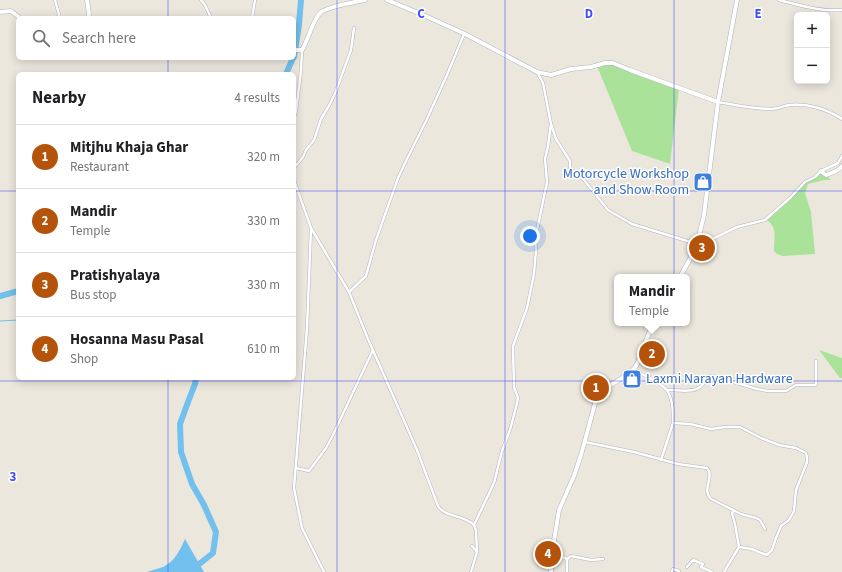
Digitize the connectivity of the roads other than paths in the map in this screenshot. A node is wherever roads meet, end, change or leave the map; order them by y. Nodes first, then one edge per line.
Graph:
1 (55, 0) edge
2 (87, 0) edge
3 (201, 0) edge
4 (255, 0) edge
5 (365, 0) edge
6 (387, 0) edge
7 (737, 0) edge
8 (779, 0) edge
9 (0, 10) edge
10 (842, 10) edge
11 (17, 16) edge
12 (59, 16) edge
13 (88, 16) edge
14 (210, 16) edge
15 (252, 16) edge
16 (354, 28) dead end
17 (465, 34) junction
18 (296, 50) edge
19 (302, 50) junction
20 (537, 72) junction
21 (718, 102) junction
22 (296, 111) edge
23 (842, 119) edge
24 (551, 124) junction
25 (842, 156) edge
26 (296, 166) edge
27 (842, 166) edge
28 (822, 171) junction
29 (296, 186) edge
30 (311, 228) junction
31 (697, 244) junction
32 (682, 274) edge
33 (348, 292) junction
34 (652, 326) edge
35 (373, 350) junction
36 (816, 361) dead end
37 (633, 370) junction
38 (667, 390) junction
39 (673, 422) junction
40 (584, 442) junction
41 (661, 460) junction
42 (296, 468) junction
43 (734, 511) junction
44 (474, 525) junction
45 (765, 529) dead end
46 (472, 546) dead end
47 (739, 547) junction
48 (477, 552) junction
49 (552, 553) junction
50 (603, 559) dead end
51 (567, 560) junction
52 (687, 567) dead end
53 (678, 571) dead end
54 (324, 572) edge
55 (471, 572) edge
56 (550, 572) edge
57 (567, 572) edge
58 (672, 572) edge
59 (712, 572) edge
60 (724, 572) edge

1 - 12 street
2 - 13 main road
3 - 14 street
4 - 15 street
5 - 19 main road
6 - 17 main road
7 - 21 main road
8 - 10 street
9 - 11 main road
16 - 26 street
17 - 20 main road
17 - 33 street
18 - 19 main road
19 - 22 street
20 - 21 main road
20 - 24 street
21 - 23 street
21 - 31 main road
24 - 31 street
24 - 44 street
25 - 28 street
27 - 28 main road
28 - 31 street
29 - 30 street
30 - 33 street
30 - 42 street
31 - 32 main road
33 - 35 street
34 - 37 main road
35 - 42 street
35 - 44 street
36 - 38 street
37 - 38 street
37 - 40 main road
38 - 39 street
39 - 41 street
39 - 47 street
40 - 41 street
40 - 49 main road
41 - 43 street
42 - 54 street
43 - 45 street
43 - 47 street
44 - 48 street
46 - 48 street
47 - 60 street
48 - 55 street
49 - 51 street
49 - 56 main road
50 - 51 street
51 - 57 street
52 - 59 street
53 - 58 street

